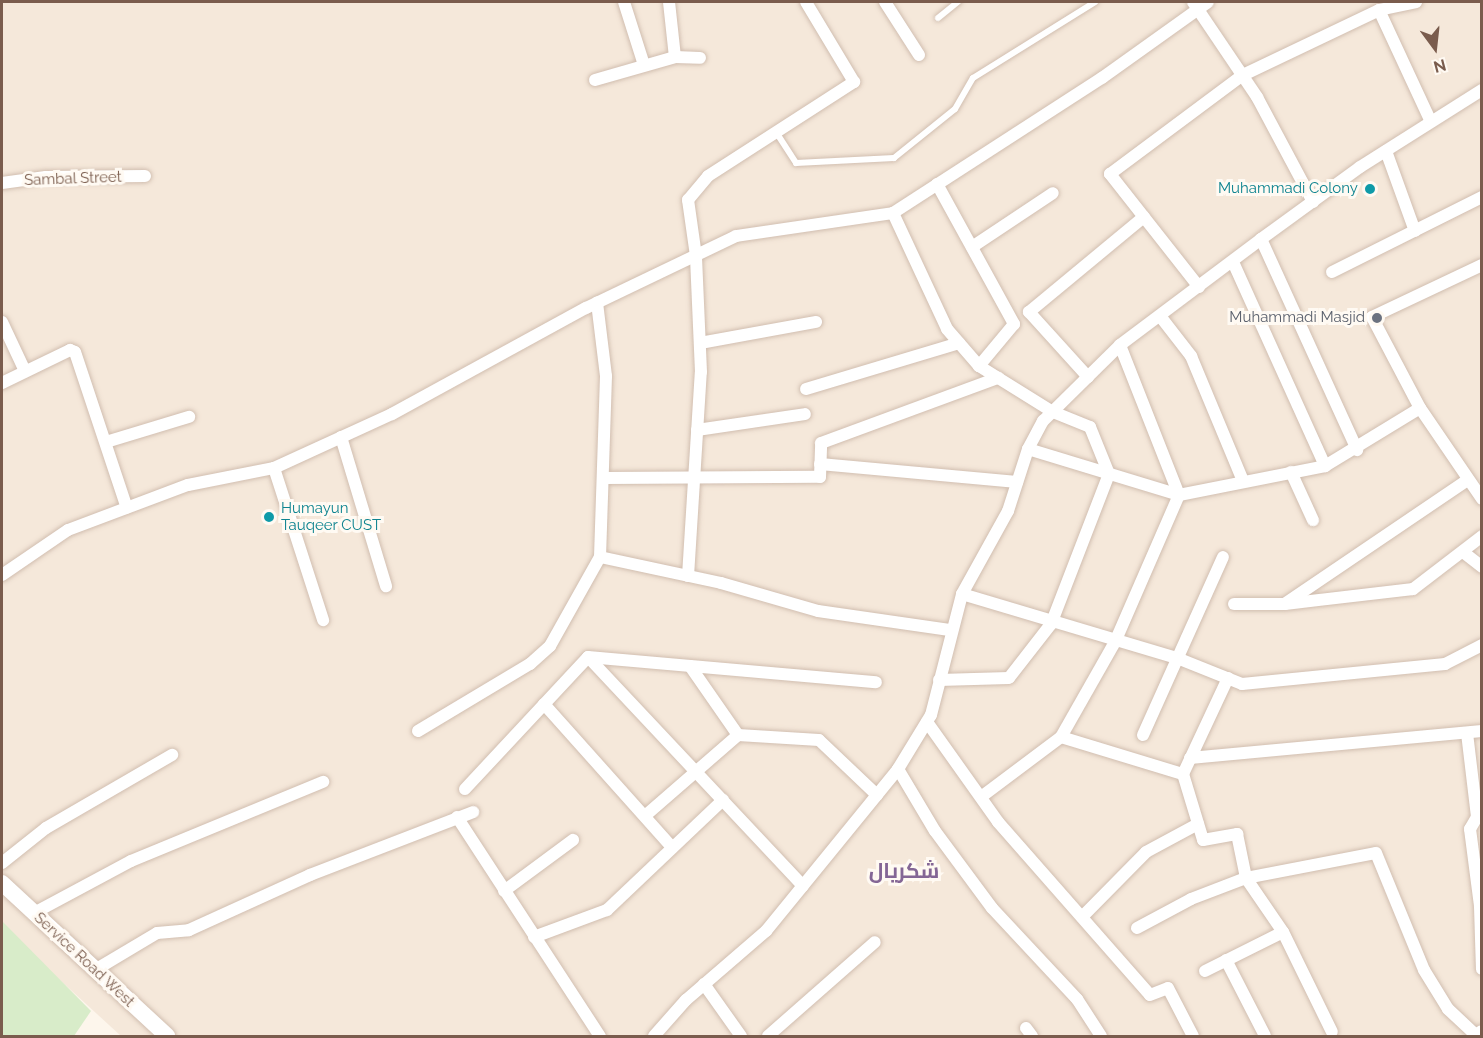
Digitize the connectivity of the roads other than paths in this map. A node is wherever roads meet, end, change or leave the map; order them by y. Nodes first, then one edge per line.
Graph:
1 (624, 2) edge
2 (669, 2) edge
3 (806, 2) edge
4 (885, 2) edge
5 (958, 2) edge
6 (1095, 2) edge
7 (1416, 2) edge
8 (1200, 5) edge
9 (1379, 10) junction
10 (938, 18) dead end
11 (919, 55) dead end
12 (675, 57) junction
13 (700, 58) dead end
14 (644, 65) junction
15 (1243, 75) junction
16 (595, 80) dead end
17 (1482, 90) edge
18 (1431, 122) junction
19 (776, 132) junction
20 (1386, 151) junction
21 (145, 176) dead end
22 (2, 183) edge
23 (937, 184) junction
24 (1053, 193) dead end
25 (1482, 197) edge
26 (1312, 202) junction
27 (893, 213) junction
28 (1144, 216) junction
29 (1415, 231) junction
30 (1262, 238) junction
31 (972, 247) junction
32 (696, 256) junction
33 (1233, 262) junction
34 (1482, 265) edge
35 (1332, 272) dead end
36 (1199, 287) junction
37 (597, 303) junction
38 (1160, 316) junction
39 (2, 322) edge
40 (816, 322) dead end
41 (700, 343) junction
42 (959, 343) junction
43 (1120, 345) junction
44 (979, 366) junction
45 (26, 371) junction
46 (1088, 377) junction
47 (999, 378) junction
48 (2, 383) edge
49 (806, 389) dead end
50 (1420, 408) junction
51 (1053, 412) junction
52 (805, 414) dead end
53 (189, 417) dead end
54 (698, 430) junction
55 (340, 437) junction
56 (106, 442) junction
57 (1029, 449) junction
58 (1357, 450) junction
59 (820, 464) junction
60 (1325, 466) junction
61 (274, 468) junction
62 (1292, 472) junction
63 (1109, 474) junction
64 (604, 478) junction
65 (694, 478) junction
66 (1243, 481) junction
67 (1466, 481) junction
68 (1017, 482) junction
69 (1179, 495) junction
70 (1482, 499) edge
71 (128, 508) junction
72 (1313, 520) dead end
73 (1482, 536) edge
74 (1463, 552) junction
75 (600, 557) junction
76 (1223, 557) dead end
77 (1482, 567) edge
78 (2, 575) edge
79 (688, 576) junction
80 (386, 586) dead end
81 (962, 594) junction
82 (1234, 604) dead end
83 (1285, 604) junction
84 (323, 620) dead end
85 (1052, 624) junction
86 (950, 630) junction
87 (1115, 642) junction
88 (1482, 645) edge
89 (588, 657) junction
90 (1178, 658) junction
91 (690, 666) junction
92 (1228, 678) junction
93 (939, 680) junction
94 (876, 682) dead end
95 (544, 704) junction
96 (927, 722) junction
97 (418, 731) dead end
98 (1482, 731) edge
99 (1467, 733) junction
100 (738, 735) junction
101 (1143, 735) dead end
102 (1061, 736) junction
103 (172, 755) dead end
104 (1190, 758) junction
105 (898, 769) junction
106 (694, 770) junction
107 (1183, 774) junction
108 (323, 782) dead end
109 (465, 789) dead end
110 (877, 795) junction
111 (981, 797) junction
112 (723, 800) junction
113 (473, 812) dead end
114 (646, 815) junction
115 (457, 817) junction
116 (1198, 824) junction
117 (573, 840) dead end
118 (671, 846) junction
119 (2, 862) edge
120 (1246, 878) junction
121 (2, 883) edge
122 (803, 886) junction
123 (504, 891) junction
124 (34, 913) junction
125 (1082, 917) junction
126 (1137, 927) dead end
127 (1283, 932) junction
128 (534, 937) junction
129 (875, 942) dead end
130 (1226, 960) junction
131 (1482, 969) edge
132 (95, 970) junction
133 (1205, 971) dead end
134 (704, 984) junction
135 (1332, 1032) dead end
136 (1482, 1033) edge
137 (167, 1036) edge
138 (600, 1036) edge
139 (654, 1036) edge
140 (741, 1036) edge
141 (768, 1036) edge
142 (1101, 1036) edge
143 (1193, 1036) edge
144 (1265, 1036) edge
145 (1478, 1036) edge

1 - 14 street
2 - 12 street
3 - 19 street
4 - 11 street
5 - 10 lane
6 - 19 lane
7 - 9 street
8 - 15 street
8 - 23 street
9 - 15 street
9 - 18 street
12 - 13 street
12 - 14 street
14 - 16 street
15 - 26 street
15 - 28 street
17 - 18 street
18 - 20 street
19 - 32 street
20 - 26 street
20 - 29 street
21 - 22 street, Sambal Street
23 - 27 street
23 - 31 street
24 - 31 street
25 - 29 street
26 - 30 street
27 - 32 street
27 - 42 street
28 - 36 street
28 - 46 street
29 - 35 street
30 - 33 street
30 - 58 street
31 - 44 street
32 - 37 street
32 - 41 street
33 - 36 street
33 - 60 street
34 - 50 street
36 - 38 street
37 - 55 street
37 - 64 street
38 - 43 street
38 - 66 street
39 - 45 street
40 - 41 street
41 - 54 street
42 - 44 street
42 - 49 street
43 - 46 street
43 - 69 street
44 - 47 street
45 - 48 street
45 - 56 street
46 - 51 street
47 - 51 street
47 - 59 street
50 - 58 street
50 - 67 street
51 - 57 street
51 - 63 street
52 - 54 street
53 - 56 street
54 - 65 street
55 - 61 street
55 - 80 street
56 - 71 street
57 - 63 street
57 - 68 street
58 - 60 street
59 - 65 street
59 - 68 street
60 - 62 street
61 - 71 street
61 - 84 street
62 - 66 street
62 - 72 street
63 - 69 street
63 - 85 street
64 - 65 street
64 - 75 street
65 - 79 street
66 - 69 street
67 - 70 street
67 - 83 street
68 - 81 street
69 - 87 street
71 - 78 street
73 - 74 street
74 - 77 street
74 - 83 street
75 - 79 street
75 - 97 street
76 - 90 street
79 - 86 street
81 - 85 street
81 - 86 street
82 - 83 street
85 - 87 street
85 - 93 street
86 - 93 street
87 - 90 street
87 - 102 street
88 - 92 street
89 - 91 street
89 - 95 street
89 - 106 street
90 - 92 street
90 - 101 street
91 - 94 street
91 - 100 street
92 - 104 street
93 - 96 street
95 - 109 street
95 - 114 street
96 - 105 street
96 - 111 street
98 - 99 street
99 - 104 street
99 - 131 street
100 - 106 street
100 - 110 street
102 - 107 street
102 - 111 street
103 - 119 street
104 - 107 street
105 - 110 street
105 - 142 street
106 - 112 street
106 - 114 street
107 - 116 street
108 - 124 street
110 - 122 street
111 - 125 street
112 - 118 street
112 - 122 street
113 - 115 street
114 - 118 street
115 - 123 street
115 - 132 street
116 - 120 street
116 - 125 street
117 - 123 street
118 - 128 street
120 - 126 street
120 - 127 street
120 - 145 street
121 - 124 street, Service Road West
122 - 134 street
123 - 128 street
124 - 132 street, Service Road West
125 - 143 street
127 - 130 street
127 - 135 street
128 - 138 street
129 - 141 street
130 - 133 street
130 - 144 street
132 - 137 street, Service Road West
134 - 139 street
134 - 140 street
136 - 145 street

